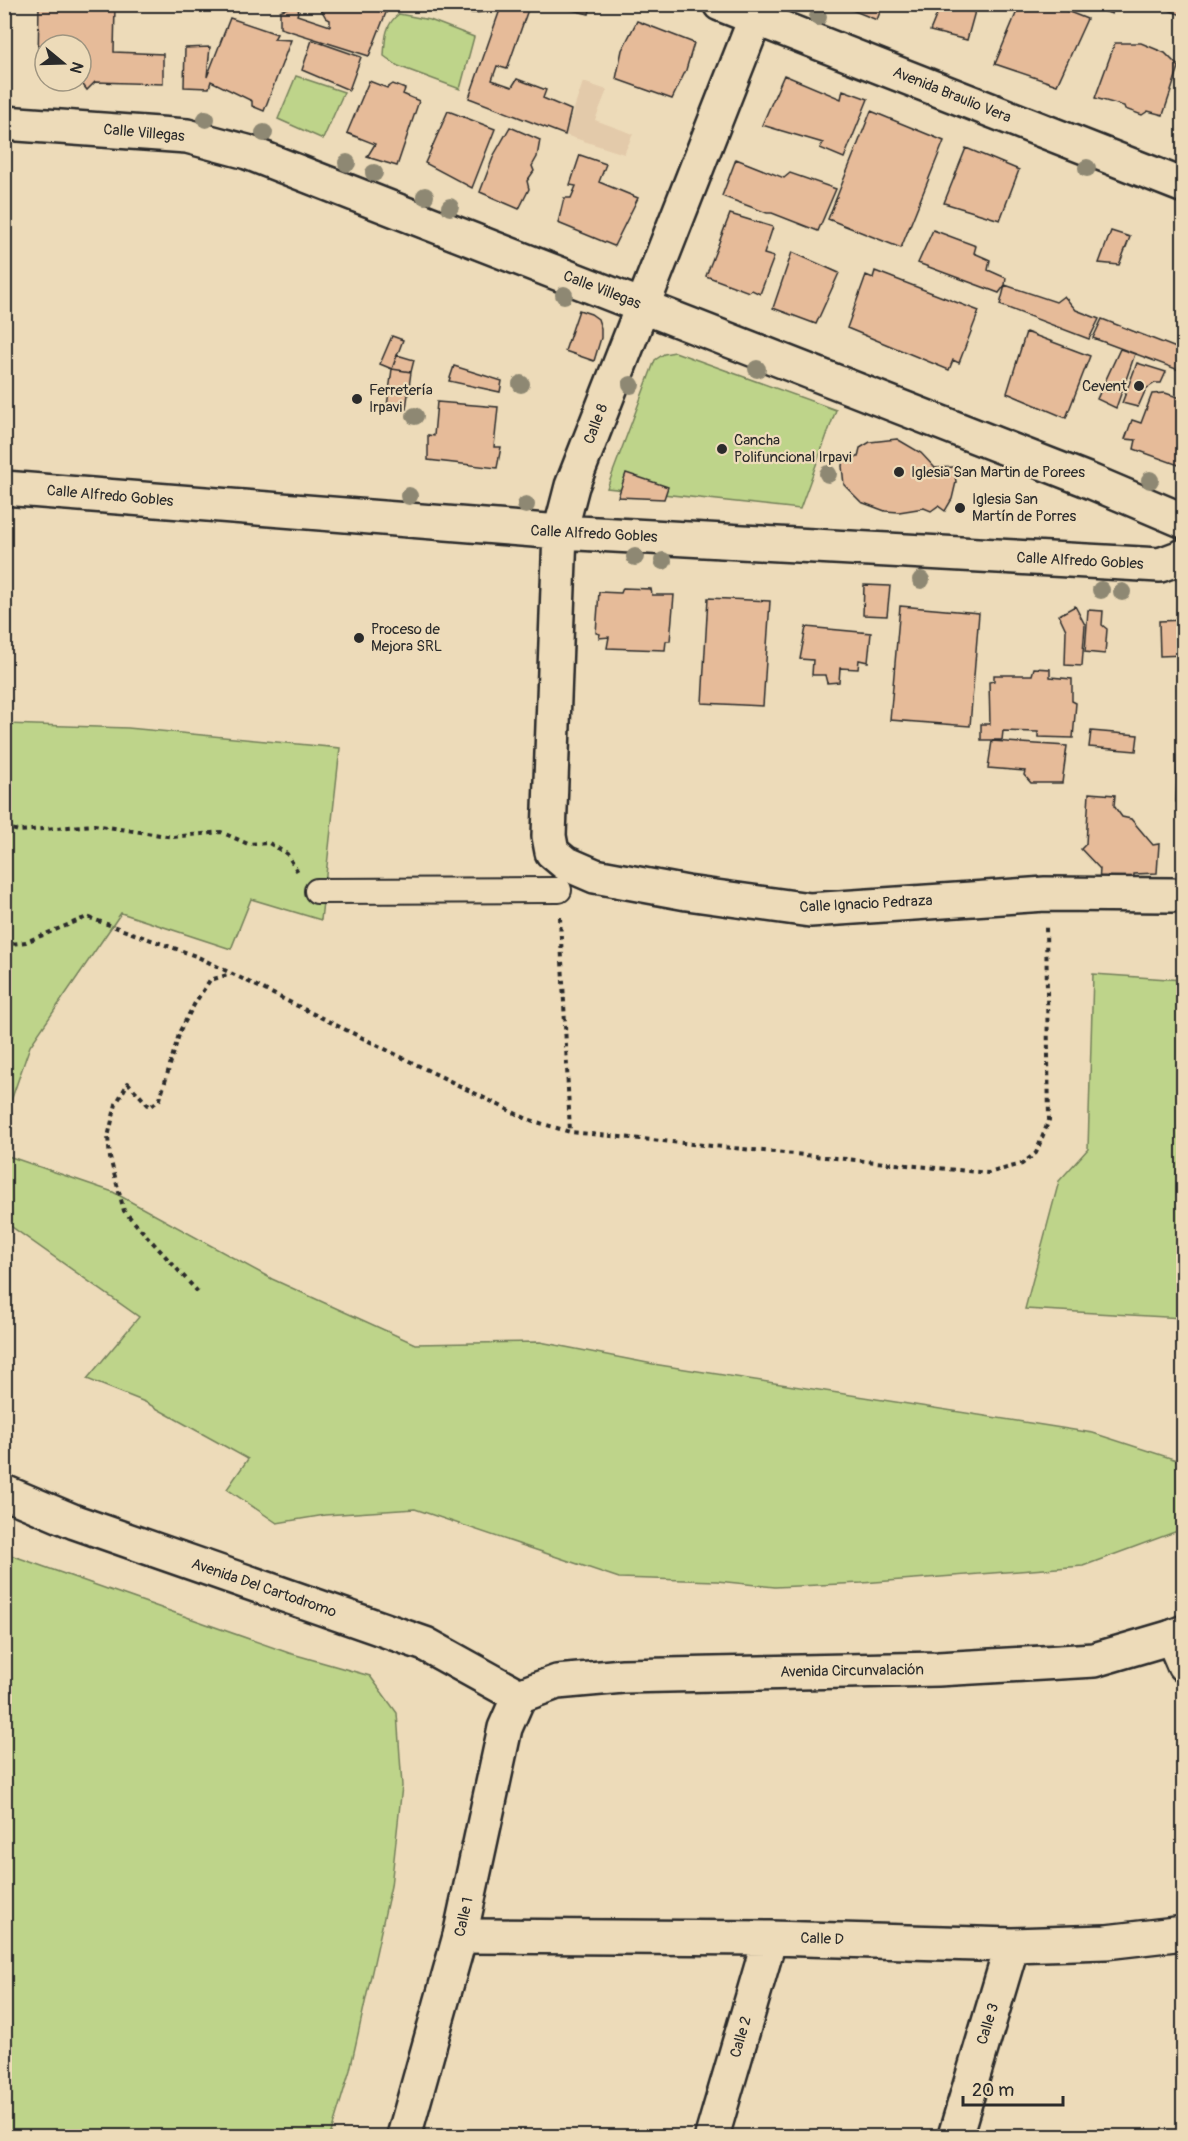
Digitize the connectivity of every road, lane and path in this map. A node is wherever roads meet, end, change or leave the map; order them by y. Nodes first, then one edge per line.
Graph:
1 (720, 4) edge
2 (758, 11) edge
3 (4, 123) edge
4 (1184, 186) edge
5 (642, 305) junction
6 (4, 488) edge
7 (1184, 521) edge
8 (560, 532) junction
9 (1184, 556) edge
10 (4, 826) edge
11 (562, 877) junction
12 (317, 891) joint
13 (1045, 894) junction
14 (1173, 895) dead end
15 (4, 945) edge
16 (232, 974) junction
17 (570, 1132) junction
18 (198, 1292) dead end
19 (4, 1492) edge
20 (1180, 1645) edge
21 (519, 1696) junction
22 (1184, 1933) edge
23 (460, 1936) junction
24 (770, 1938) junction
25 (1012, 1945) junction
26 (404, 2136) edge
27 (711, 2136) edge
28 (955, 2136) edge

1 - 2 street, Avenida Braulio Vera
2 - 4 street, Avenida Braulio Vera
2 - 5 street, Calle 8
3 - 5 street, Calle Villegas
5 - 7 street, Calle Villegas
5 - 8 street, Calle 8
6 - 8 street, Calle Alfredo Gobles
8 - 9 street, Calle Alfredo Gobles
8 - 11 street, Calle 8
10 - 12 path
11 - 12 street, Calle Ignacio Pedraza
11 - 13 street, Calle Ignacio Pedraza
11 - 17 path
13 - 14 street, Calle Ignacio Pedraza
13 - 17 path
15 - 16 path
16 - 17 path
16 - 18 path
19 - 21 street, Avenida Del Cartodromo
20 - 21 street, Avenida Circunvalación
21 - 23 street, Calle 1
22 - 25 street, Calle D
23 - 24 street, Calle D
23 - 26 street, Calle 1
24 - 25 street, Calle D
24 - 27 street, Calle 2
25 - 28 street, Calle 3

